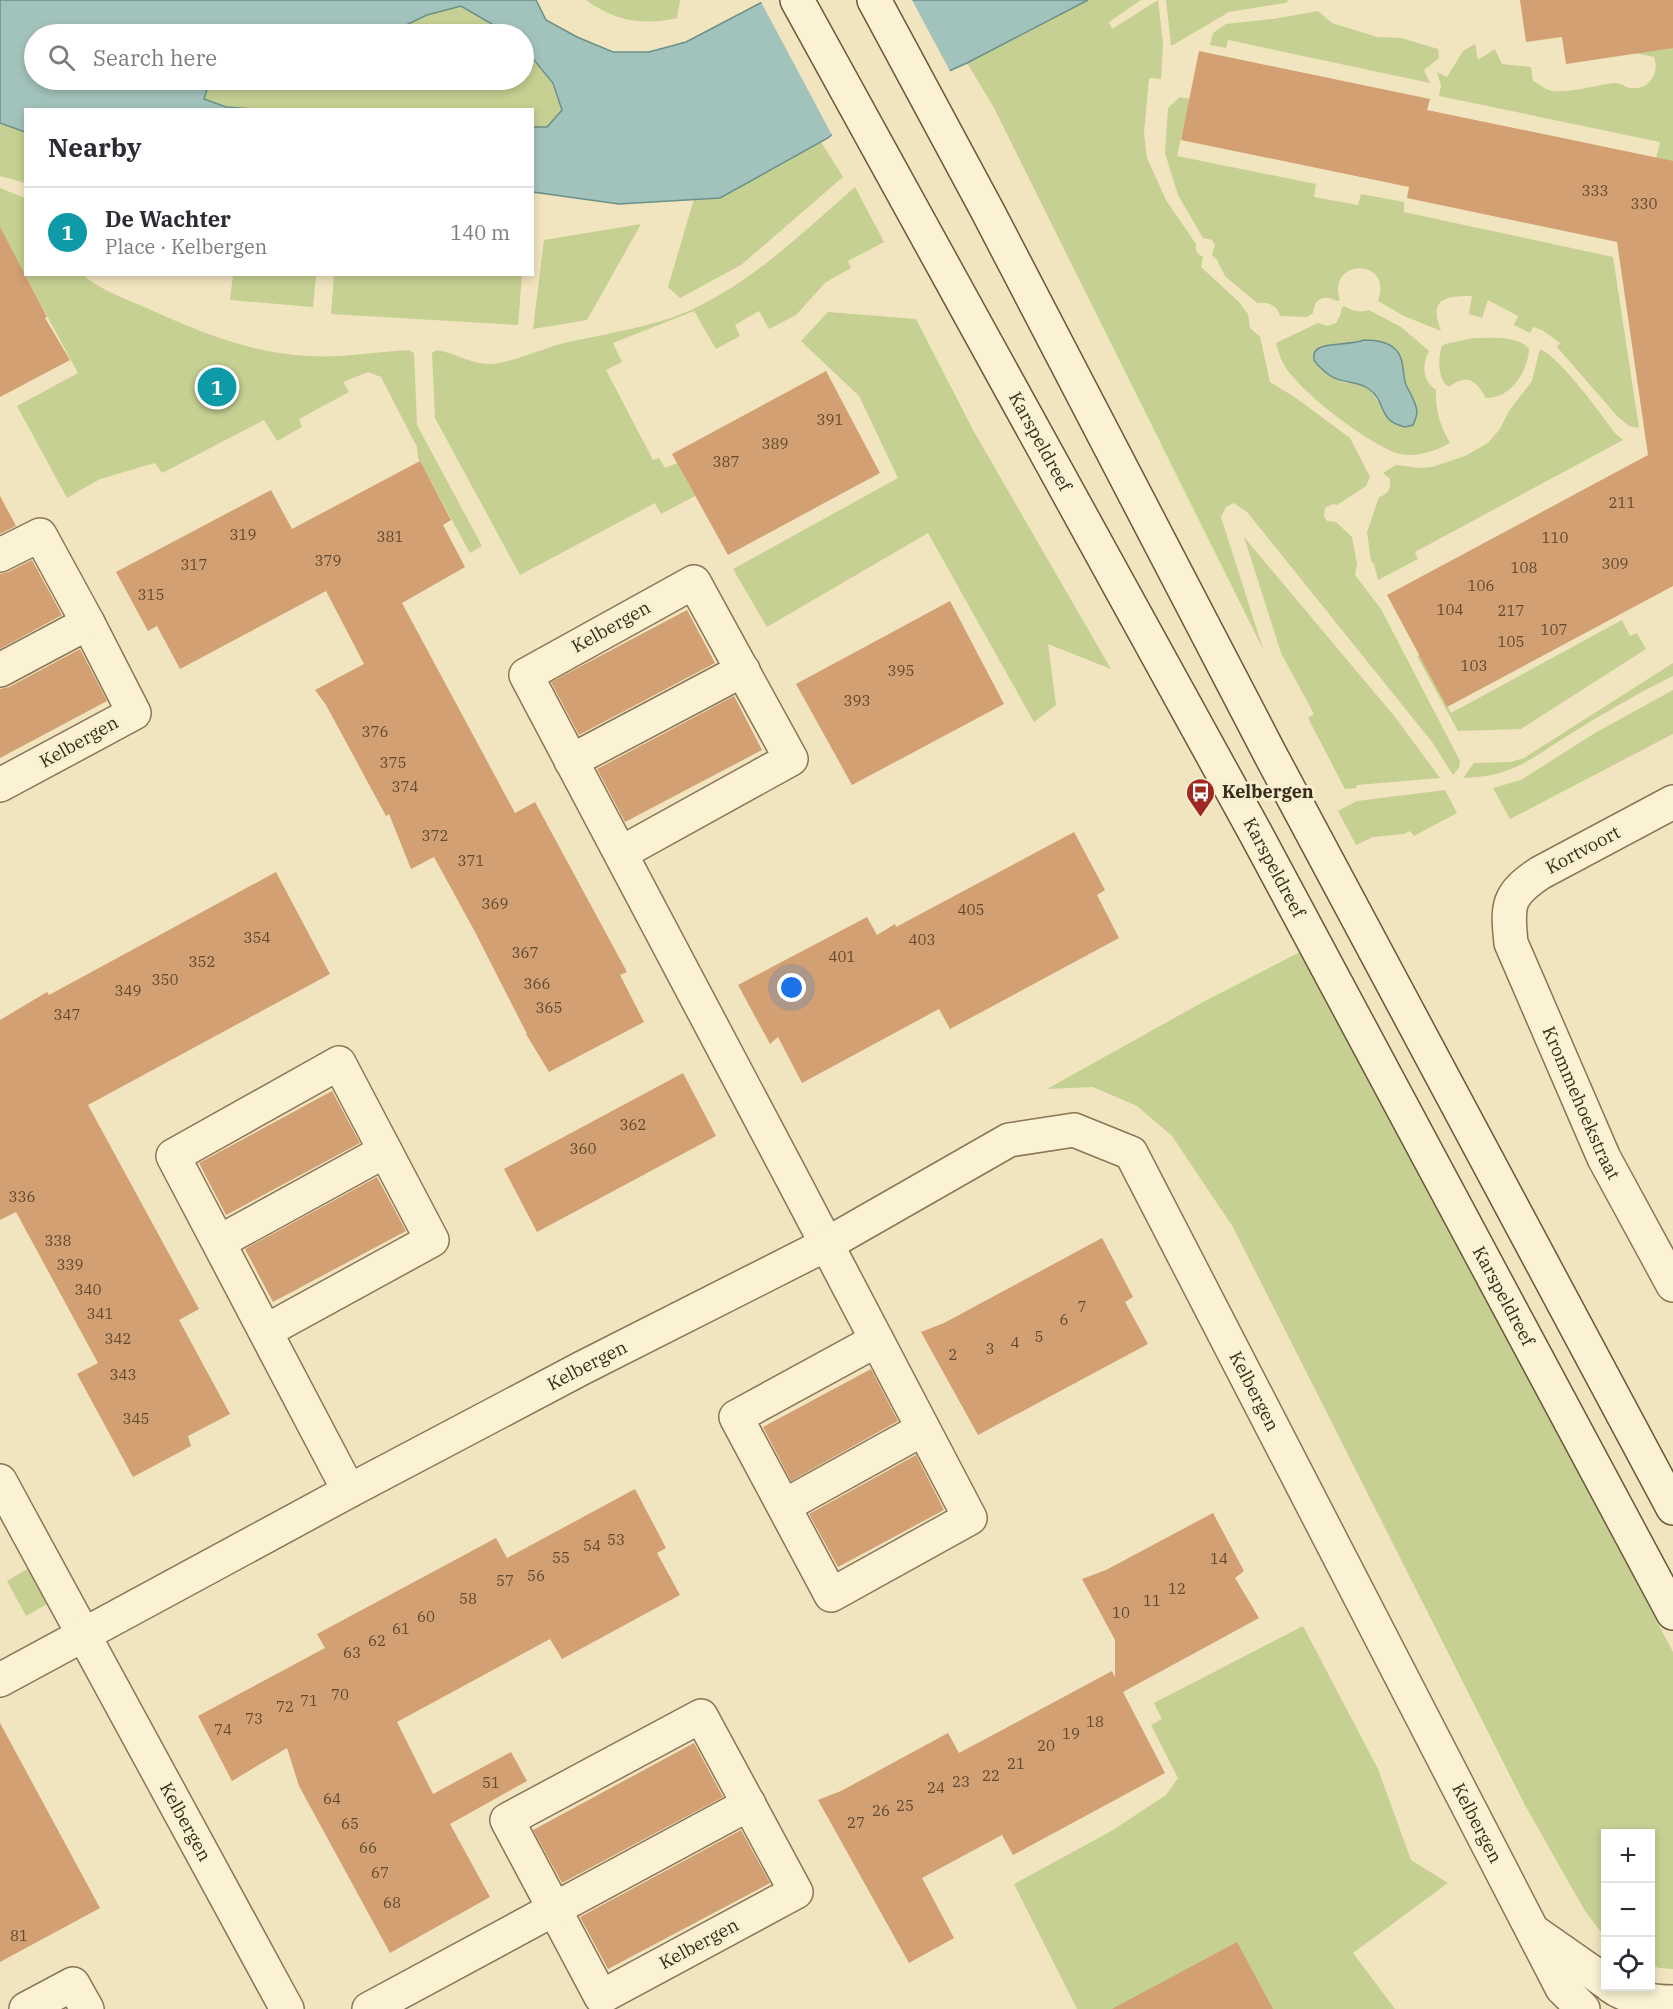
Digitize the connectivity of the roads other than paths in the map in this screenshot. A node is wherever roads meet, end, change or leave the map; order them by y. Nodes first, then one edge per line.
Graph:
1 (797, 0) edge
2 (874, 0) edge
3 (0, 555) edge
4 (88, 623) junction
5 (0, 670) edge
6 (742, 670) junction
7 (571, 761) junction
8 (0, 785) edge
9 (1673, 802) edge
10 (621, 853) junction
11 (1508, 912) joint
12 (385, 1151) junction
13 (219, 1242) junction
14 (827, 1244) junction
15 (1673, 1285) edge
16 (266, 1331) junction
17 (877, 1340) junction
18 (923, 1429) junction
19 (0, 1481) edge
20 (349, 1491) junction
21 (784, 1506) junction
22 (1673, 1508) edge
23 (1673, 1613) edge
24 (85, 1634) junction
25 (0, 1680) edge
26 (749, 1804) junction
27 (555, 1909) junction
28 (1532, 1930) junction
29 (1601, 1979) edge
30 (1617, 1991) edge
31 (1673, 2002) edge
32 (26, 2009) edge
33 (87, 2009) edge
34 (286, 2009) edge
35 (369, 2009) edge
36 (1583, 2009) edge

1 - 23 street, Karspeldreef
2 - 22 street
3 - 4 street, Kelbergen
4 - 5 street
4 - 8 street, Kelbergen
6 - 7 street
6 - 7 street, Kelbergen
6 - 10 street, Kelbergen
7 - 10 street, Kelbergen
9 - 11 street, Kortvoort
10 - 14 street, Kelbergen
11 - 15 street, Krommehoekstraat
12 - 13 street
12 - 13 street
12 - 16 street
13 - 16 street
14 - 17 street, Kelbergen
14 - 20 street, Kelbergen
14 - 28 street, Kelbergen
16 - 20 street
17 - 18 street, Kelbergen
17 - 21 street, Kelbergen
18 - 21 street
18 - 21 street, Kelbergen
19 - 24 street, Kelbergen
20 - 24 street, Kelbergen
24 - 25 street, Kelbergen
24 - 34 street, Kelbergen
26 - 27 street
26 - 27 street, Kelbergen
26 - 27 street, Kelbergen
27 - 35 street
28 - 29 street, Kelbergen
28 - 36 street, Kelbergen
30 - 31 street
32 - 33 street

